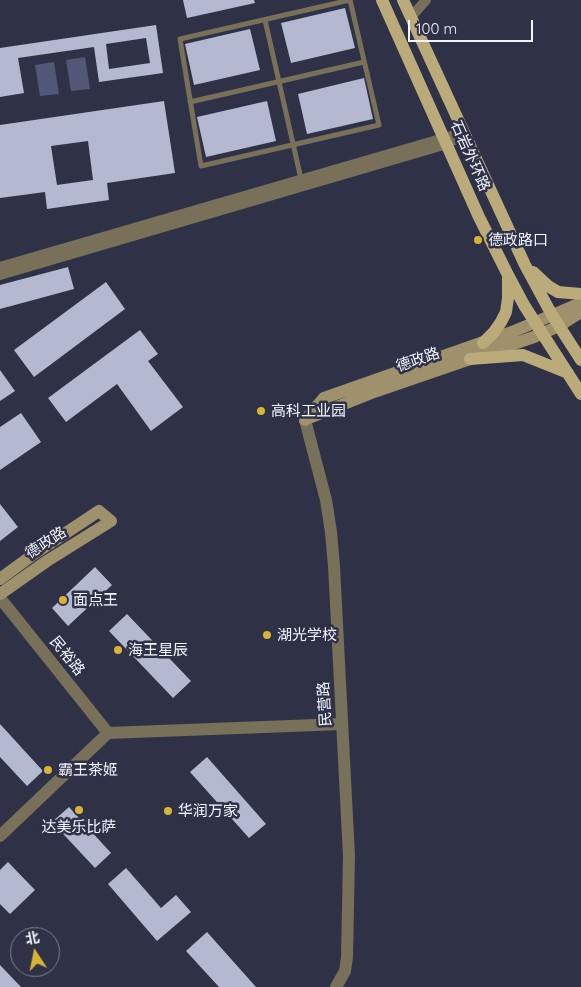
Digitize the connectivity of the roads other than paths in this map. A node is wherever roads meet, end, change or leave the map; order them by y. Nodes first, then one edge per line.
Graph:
1 (382, 0) edge
2 (403, 0) edge
3 (426, 0) edge
4 (412, 16) junction
5 (264, 20) junction
6 (364, 62) junction
7 (279, 82) junction
8 (190, 102) junction
9 (464, 134) junction
10 (445, 141) junction
11 (293, 145) junction
12 (301, 179) junction
13 (525, 265) junction
14 (0, 267) edge
15 (507, 273) junction
16 (0, 275) edge
17 (581, 294) edge
18 (581, 303) edge
19 (581, 312) edge
20 (556, 320) junction
21 (539, 328) junction
22 (483, 343) junction
23 (470, 359) junction
24 (581, 360) edge
25 (568, 373) junction
26 (581, 394) edge
27 (305, 420) junction
28 (0, 579) edge
29 (0, 594) edge
30 (0, 598) edge
31 (342, 724) junction
32 (108, 734) junction
33 (0, 836) edge
34 (336, 987) edge

1 - 10 main road, 石岩外环路
2 - 4 main road, 石岩外环路
3 - 4 street
4 - 9 main road, 石岩外环路
5 - 6 lane
5 - 7 lane
5 - 8 lane
6 - 7 lane
6 - 11 lane
7 - 8 lane
7 - 11 lane
8 - 11 lane
9 - 10 street
9 - 13 main road, 石岩外环路
10 - 12 street
10 - 15 main road, 石岩外环路
10 - 16 street
11 - 12 lane
12 - 14 street
13 - 17 main road
13 - 20 main road, 石岩外环路
15 - 21 main road, 石岩外环路
15 - 22 main road
18 - 20 main road
19 - 20 main road
20 - 21 main road
20 - 24 main road, 石岩外环路
21 - 22 main road, 德政路
21 - 23 main road, 德政路
21 - 25 main road, 石岩外环路
22 - 27 main road, 德政路
23 - 25 main road
23 - 27 main road, 德政路
25 - 26 main road, 石岩外环路
27 - 31 street, 民营路
28 - 29 main road, 德政路
30 - 32 street, 民裕路
31 - 32 street
31 - 34 street, 民营路
32 - 33 street

